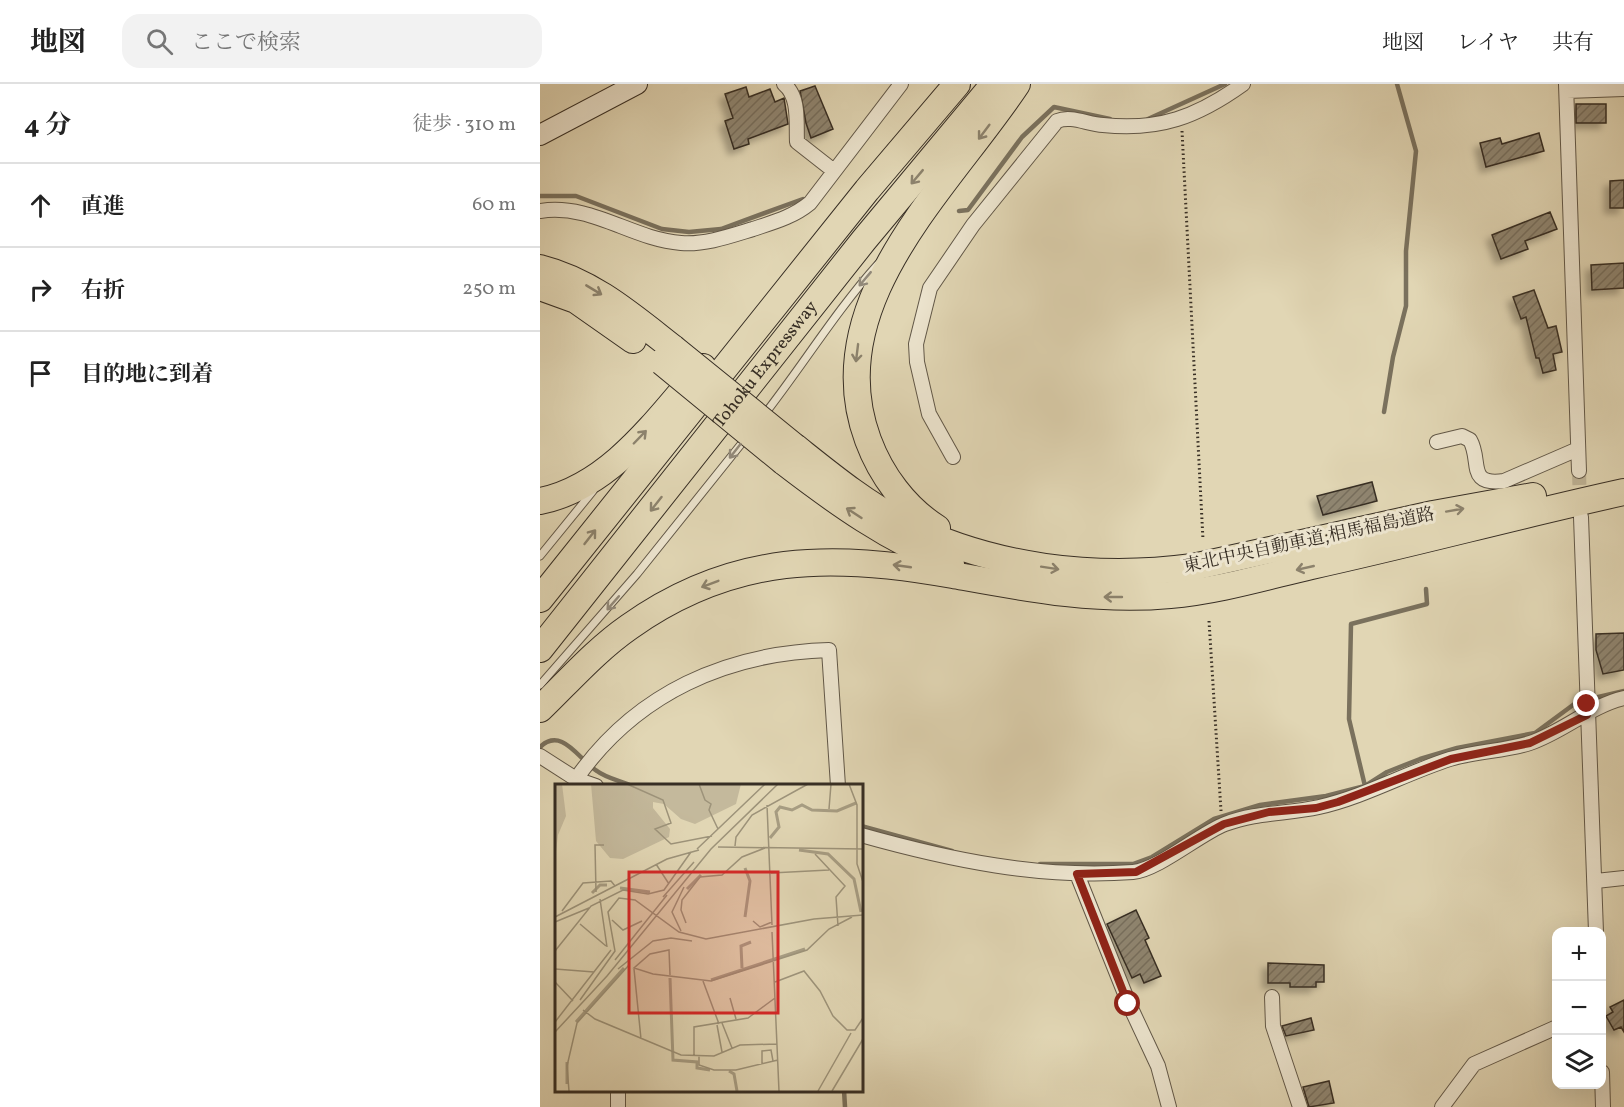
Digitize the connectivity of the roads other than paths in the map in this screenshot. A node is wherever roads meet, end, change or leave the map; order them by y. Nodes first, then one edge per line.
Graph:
1 (637, 84) edge
2 (784, 84) edge
3 (901, 84) edge
4 (947, 84) edge
5 (957, 84) edge
6 (994, 84) edge
7 (1017, 84) edge
8 (1243, 84) edge
9 (1566, 88) edge
10 (1624, 89) edge
11 (540, 135) edge
12 (834, 171) junction
13 (540, 211) edge
14 (918, 219) junction
15 (540, 268) edge
16 (540, 287) edge
17 (667, 355) junction
18 (1437, 442) dead end
19 (1578, 449) junction
20 (789, 454) junction
21 (953, 457) dead end
22 (619, 459) junction
23 (1579, 471) tunnel mouth
24 (1624, 476) edge
25 (1624, 492) edge
26 (540, 501) edge
27 (1581, 517) tunnel mouth
28 (993, 555) junction
29 (540, 556) edge
30 (1001, 584) junction
31 (540, 599) edge
32 (540, 649) edge
33 (540, 685) edge
34 (1624, 698) edge
35 (1587, 703) junction
36 (540, 709) edge
37 (541, 759) edge
38 (578, 783) edge
39 (838, 784) edge
40 (862, 835) edge
41 (1077, 874) junction
42 (1624, 878) edge
43 (1596, 881) junction
44 (1596, 927) edge
45 (1272, 997) dead end
46 (1552, 1029) edge
47 (1603, 1089) edge
48 (1169, 1107) edge
49 (1300, 1107) edge
50 (1442, 1107) edge
51 (1604, 1107) edge

1 - 11 main road
2 - 12 street
3 - 12 street
22 -> 4 highway
31 -> 5 highway, Tohoku Expressway
6 -> 32 highway, Tohoku Expressway
7 -> 14 highway
8 - 21 street
9 - 10 street
9 - 19 street
12 - 13 street
14 -> 28 highway
14 -> 33 lane
15 -> 17 highway
16 - 17 highway
17 - 20 highway, bridge
18 - 19 street
19 - 23 street
20 - 28 highway
30 -> 20 highway
22 - 26 highway
22 - 29 lane
28 -> 24 highway, 東北中央自動車道;相馬福島道路
25 -> 30 highway, 東北中央自動車道;相馬福島道路
27 - 35 street
30 -> 36 highway
34 - 35 street
35 - 41 street
35 - 43 street
37 - 38 street
38 - 39 street
40 - 41 street
41 - 48 street
42 - 43 street
43 - 44 street
45 - 49 street
46 - 50 street
47 - 51 street

